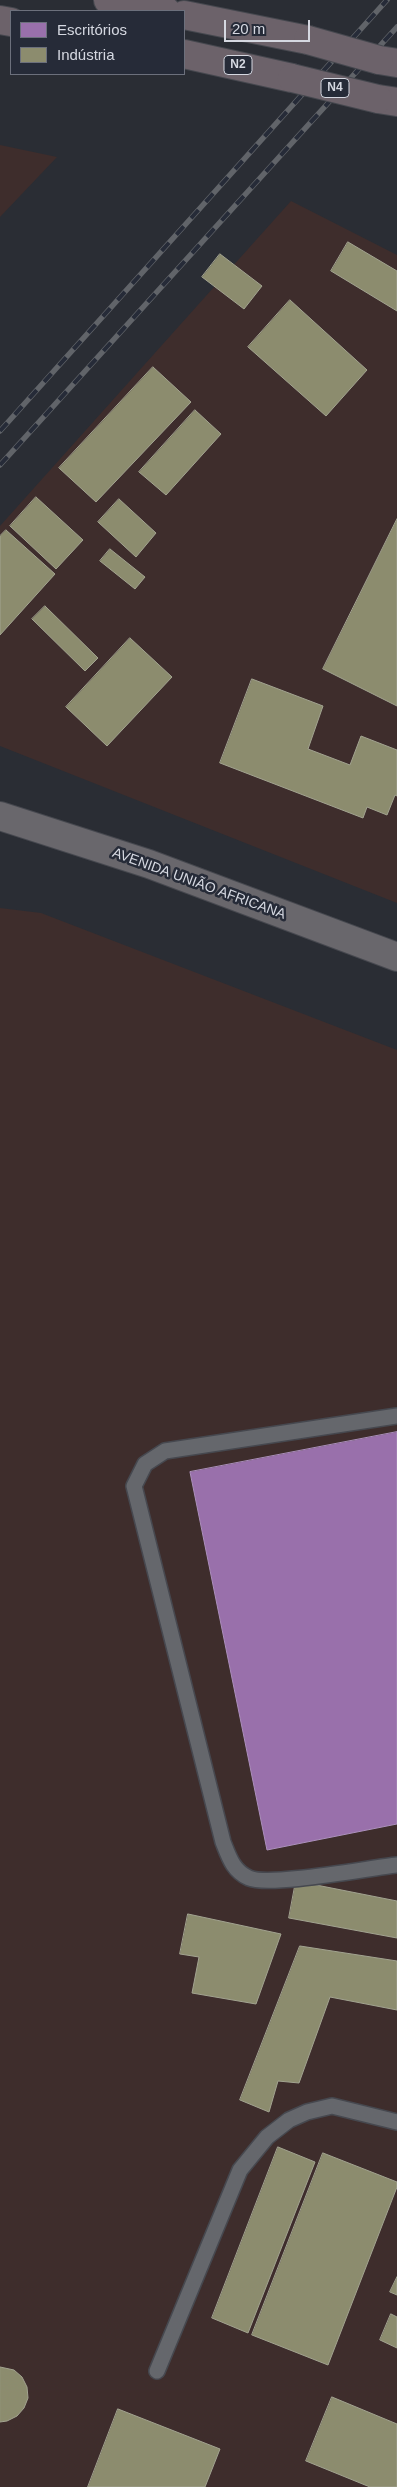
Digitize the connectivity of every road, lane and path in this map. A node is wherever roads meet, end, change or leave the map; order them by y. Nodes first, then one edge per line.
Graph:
1 (108, 0) edge
2 (161, 10) edge
3 (185, 15) edge
4 (185, 54) edge
5 (388, 61) edge
6 (292, 78) joint
7 (388, 100) edge
8 (0, 816) edge
9 (397, 957) edge
10 (397, 1416) edge
11 (397, 1865) edge
12 (397, 2122) edge
13 (156, 2371) dead end

1 - 2 highway
3 - 5 highway, bridge
4 - 6 highway, N2
6 - 7 highway, N4, bridge
8 - 9 main road, AVENIDA UNIÃO AFRICANA
10 - 11 lane
12 - 13 lane

